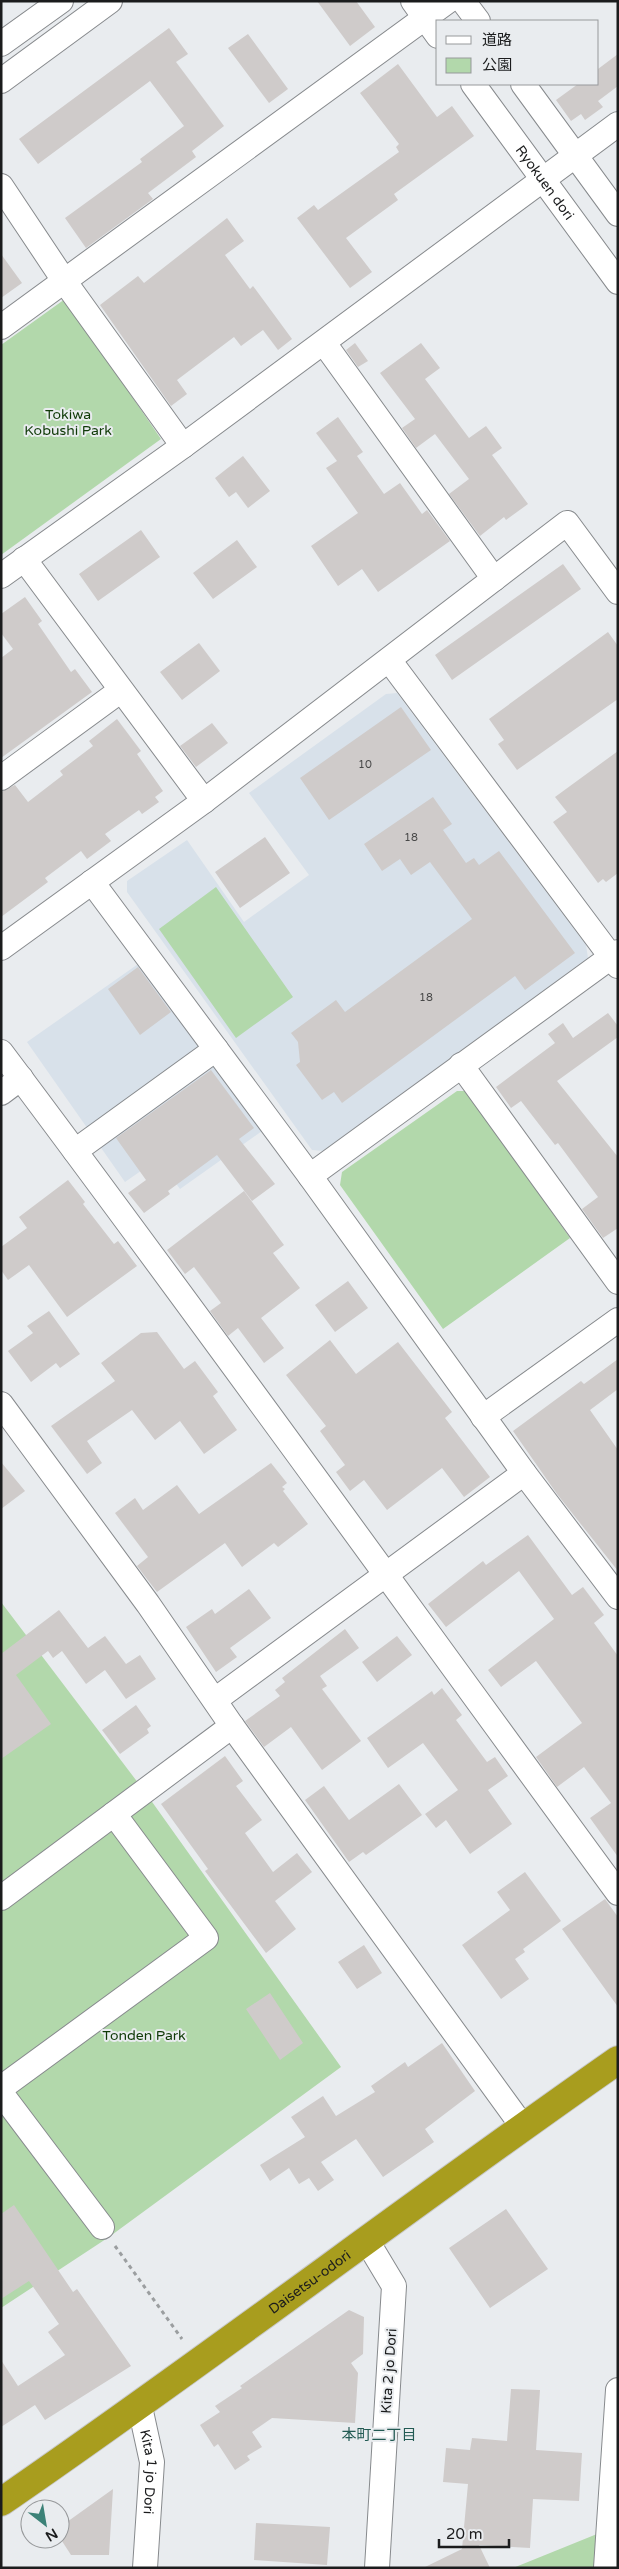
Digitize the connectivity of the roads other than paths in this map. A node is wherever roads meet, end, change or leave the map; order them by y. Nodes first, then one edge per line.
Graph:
1 (61, 1) edge
2 (110, 1) edge
3 (448, 1) edge
4 (463, 1) edge
5 (425, 19) edge
6 (477, 20) edge
7 (1, 44) edge
8 (1, 81) edge
9 (474, 85) edge
10 (525, 85) edge
11 (618, 124) edge
12 (575, 154) junction
13 (542, 178) junction
14 (1, 186) edge
15 (618, 214) edge
16 (65, 282) junction
17 (618, 282) edge
18 (1, 327) edge
19 (324, 343) junction
20 (184, 446) junction
21 (24, 560) junction
22 (1, 576) edge
23 (494, 579) junction
24 (618, 592) edge
25 (389, 660) junction
26 (120, 691) junction
27 (1, 778) edge
28 (204, 801) junction
29 (92, 882) junction
30 (1, 948) edge
31 (616, 958) edge
32 (216, 1049) junction
33 (1, 1052) edge
34 (461, 1065) junction
35 (21, 1078) junction
36 (1, 1093) edge
37 (75, 1151) junction
38 (310, 1176) junction
39 (618, 1282) edge
40 (618, 1320) edge
41 (1, 1404) edge
42 (483, 1417) junction
43 (524, 1473) junction
44 (385, 1575) junction
45 (618, 1597) edge
46 (214, 1700) junction
47 (232, 1726) junction
48 (114, 1814) junction
49 (618, 1893) edge
50 (1, 1898) edge
51 (618, 2060) edge
52 (1, 2088) edge
53 (1, 2093) edge
54 (522, 2127) junction
55 (102, 2227) road end
56 (367, 2241) junction
57 (618, 2390) edge
58 (140, 2407) junction
59 (1, 2502) edge
60 (145, 2568) edge
61 (377, 2568) edge
62 (606, 2568) edge

1 - 7 street
2 - 8 street
3 - 5 street
4 - 6 street
5 - 16 street
9 - 13 street, Ryokuen dori
10 - 12 street
11 - 12 street
12 - 13 street
12 - 15 street
13 - 17 street, Ryokuen dori
13 - 19 street
14 - 16 street
16 - 18 street
16 - 20 street
19 - 20 street
19 - 23 street
20 - 21 street
21 - 22 street
21 - 26 street
23 - 24 street
23 - 25 street
25 - 28 street
25 - 31 street
26 - 27 street
26 - 28 street
28 - 29 street
29 - 30 street
29 - 32 street
31 - 34 street
32 - 37 street
32 - 38 street
33 - 35 street
34 - 38 street
34 - 39 street
35 - 36 street
35 - 37 street
37 - 44 street
38 - 42 street
40 - 42 street
41 - 46 street
42 - 43 street
43 - 44 street
43 - 45 street
44 - 46 street
44 - 49 street
46 - 47 street
47 - 48 street
47 - 54 street
48 - 50 street
48 - 52 street
51 - 54 highway, Daisetsu-odori
53 - 55 street
54 - 56 highway, Daisetsu-odori
56 - 58 highway, Daisetsu-odori
56 - 61 street, Kita 2 jo Dori
57 - 62 street
58 - 59 highway, Daisetsu-odori
58 - 60 street, Kita 1 jo Dori

